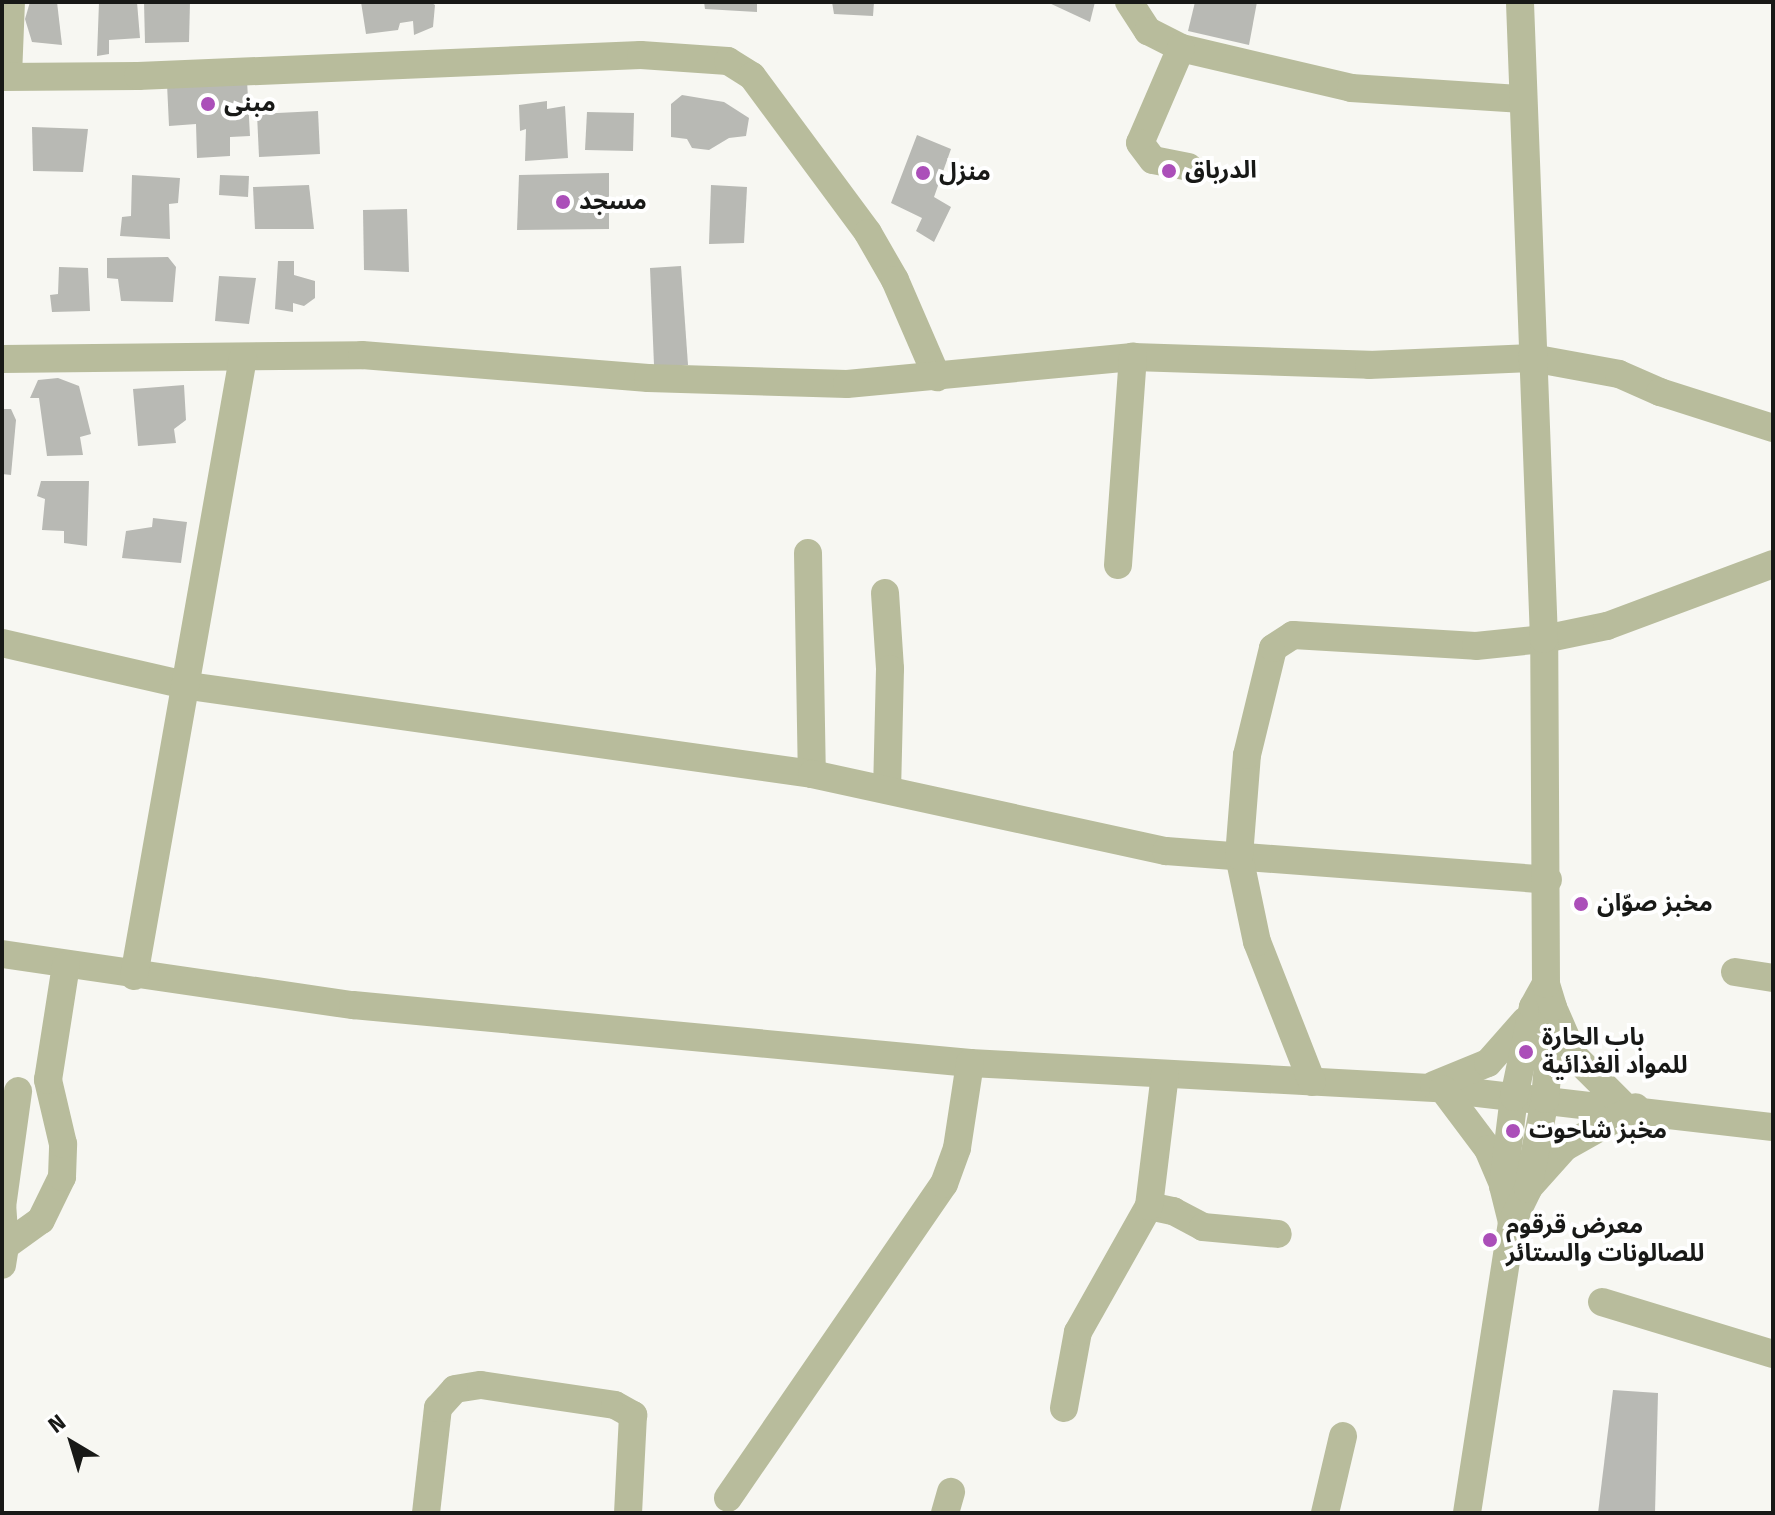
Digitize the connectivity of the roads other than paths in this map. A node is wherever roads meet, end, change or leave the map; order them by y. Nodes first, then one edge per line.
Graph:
1 (11, 2) edge
2 (1129, 2) edge
3 (1520, 2) edge
4 (1181, 48) junction
5 (5, 77) edge
6 (1523, 99) junction
7 (1188, 167) dead end
8 (1133, 357) junction
9 (243, 358) junction
10 (1532, 358) junction
11 (2, 359) edge
12 (937, 377) junction
13 (1773, 426) edge
14 (808, 553) dead end
15 (1773, 564) edge
16 (1118, 565) dead end
17 (885, 593) dead end
18 (1544, 639) junction
19 (2, 643) edge
20 (189, 686) junction
21 (812, 774) junction
22 (887, 790) junction
23 (1239, 856) junction
24 (1548, 880) junction
25 (2, 954) edge
26 (66, 965) junction
27 (1735, 972) dead end
28 (134, 976) junction
29 (1773, 978) edge
30 (1544, 999) junction
31 (970, 1063) junction
32 (1165, 1074) junction
33 (1312, 1082) junction
34 (1435, 1088) junction
35 (18, 1091) dead end
36 (1514, 1097) junction
37 (1545, 1099) junction
38 (1630, 1107) junction
39 (1773, 1127) edge
40 (1516, 1188) junction
41 (1149, 1206) junction
42 (1278, 1234) dead end
43 (4, 1255) edge
44 (1602, 1302) dead end
45 (1773, 1354) edge
46 (1064, 1408) dead end
47 (1343, 1436) dead end
48 (728, 1498) dead end
49 (426, 1513) edge
50 (628, 1513) edge
51 (1325, 1513) edge
52 (1467, 1513) edge

1 - 5 street
2 - 4 street
3 - 6 street
4 - 6 street
4 - 7 street
5 - 12 street
6 - 10 street
8 - 10 street
8 - 12 street
8 - 16 street
9 - 11 street
9 - 12 street
9 - 20 street
10 - 13 street
10 - 18 street
14 - 21 street
15 - 18 street
17 - 22 street
18 - 23 street
18 - 24 street
19 - 20 street
20 - 21 street
20 - 28 street
21 - 22 street
22 - 23 street
23 - 24 street
23 - 33 street
24 - 30 street
25 - 26 street
26 - 28 street
26 - 43 street
27 - 29 street
28 - 31 street
30 - 34 street
30 - 36 street
30 - 37 street
30 - 38 street
31 - 32 street
31 - 48 street
32 - 33 street
32 - 41 street
33 - 34 street
34 - 36 street
34 - 40 street
35 - 43 street
36 - 37 street
36 - 40 street
37 - 38 street
37 - 40 street
38 - 39 street
38 - 40 street
40 - 52 street
41 - 42 street
41 - 46 street
44 - 45 street
47 - 51 street
49 - 50 street

